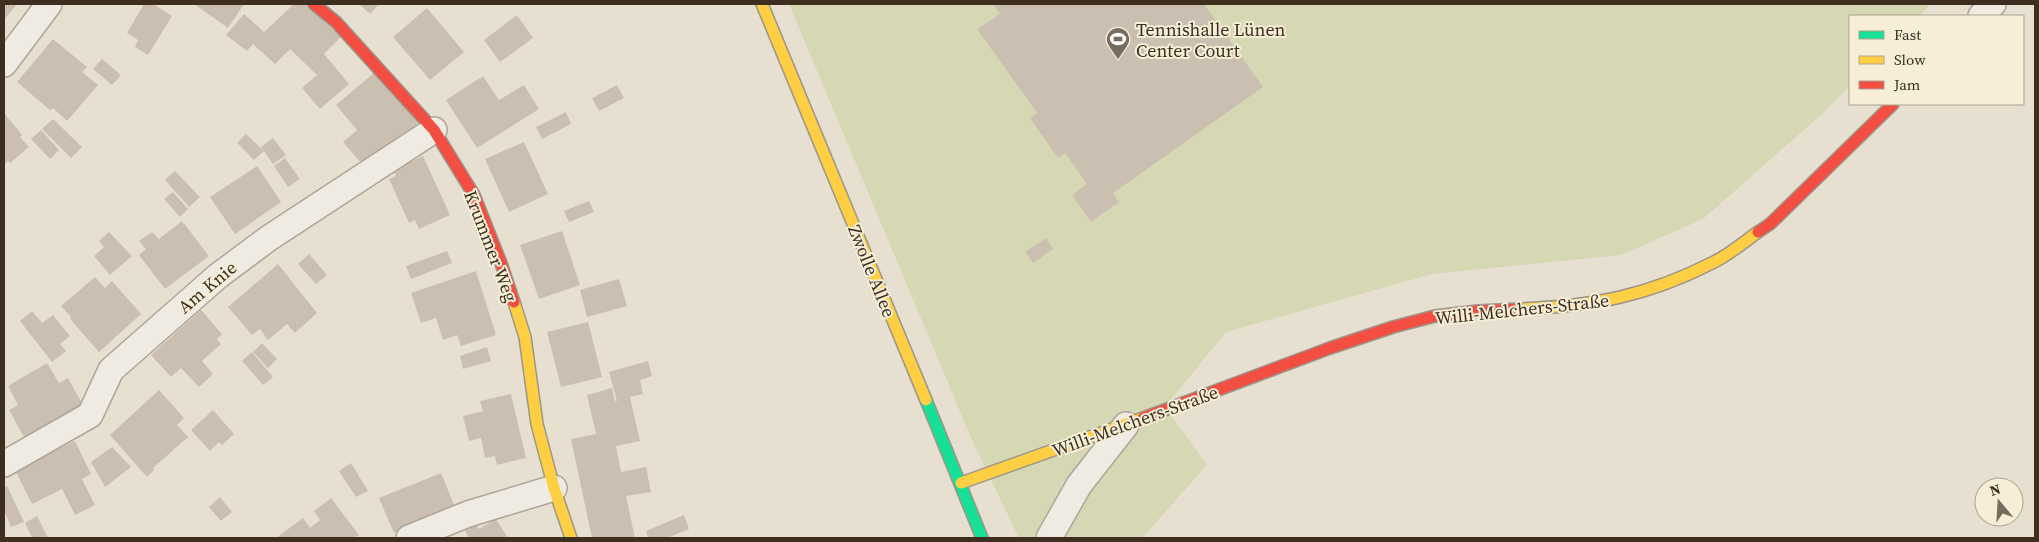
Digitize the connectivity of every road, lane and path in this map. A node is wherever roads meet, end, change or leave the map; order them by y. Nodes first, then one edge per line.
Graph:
1 (49, 4) edge
2 (314, 4) edge
3 (762, 4) edge
4 (1993, 4) edge
5 (1982, 15) edge
6 (4, 64) edge
7 (1893, 105) edge
8 (434, 130) junction
9 (1126, 426) junction
10 (4, 464) edge
11 (961, 483) junction
12 (554, 488) junction
13 (410, 538) edge
14 (571, 538) edge
15 (982, 538) edge
16 (1049, 538) edge

1 - 6 street
2 - 8 street, Krummer Weg
3 - 11 street, Zwolle Allee
4 - 5 street
7 - 9 street, Willi-Melchers-Straße
8 - 10 street, Am Knie
8 - 12 street, Krummer Weg
9 - 11 street, Willi-Melchers-Straße
9 - 16 street
11 - 15 street, Zwolle Allee
12 - 13 street
12 - 14 street, Krummer Weg

